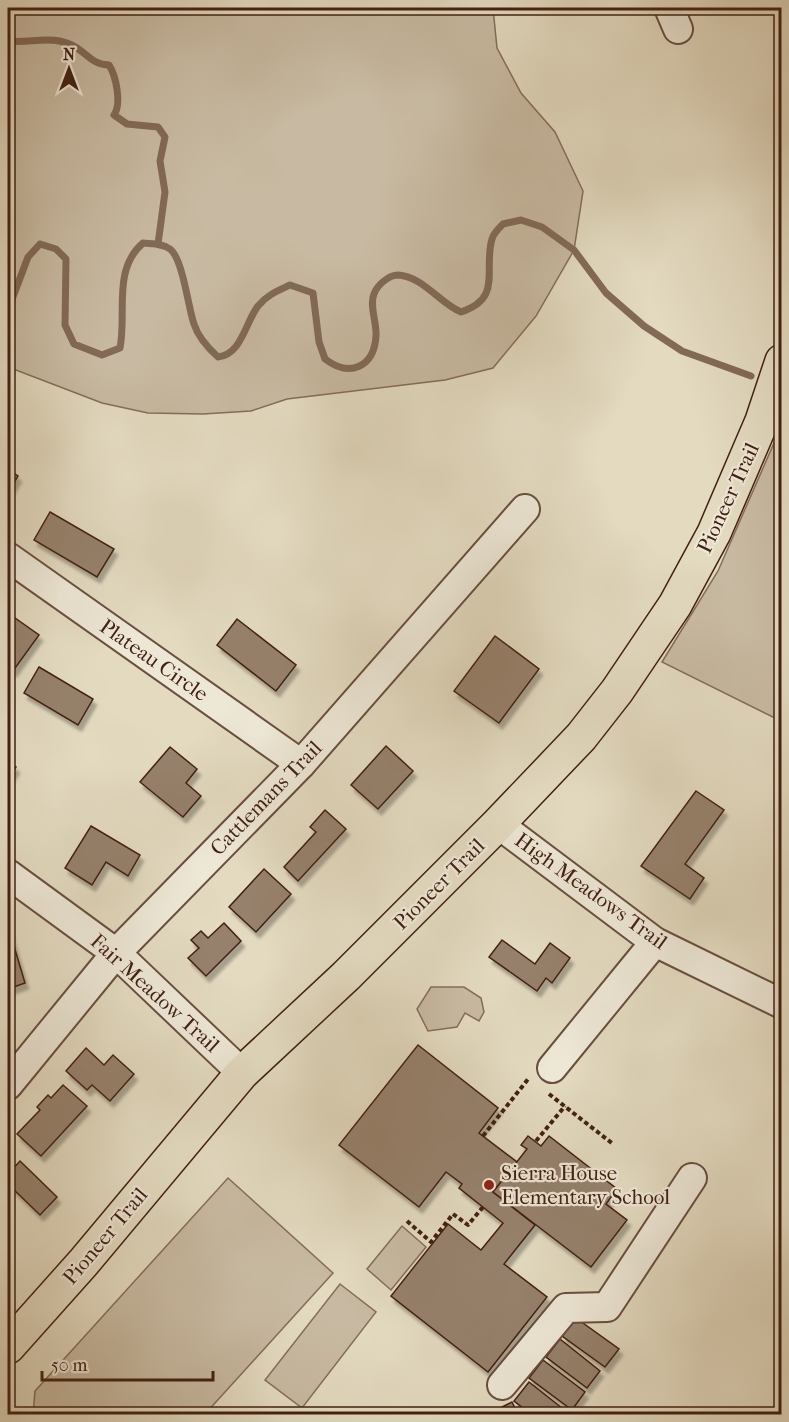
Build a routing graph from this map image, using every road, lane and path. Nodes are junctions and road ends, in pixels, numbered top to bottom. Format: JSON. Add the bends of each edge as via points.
{"nodes":[{"id":1,"x":782,"y":361,"type":"edge"},
{"id":2,"x":525,"y":509,"type":"dead end"},
{"id":3,"x":8,"y":557,"type":"edge"},
{"id":4,"x":301,"y":764,"type":"junction"},
{"id":5,"x":498,"y":824,"type":"junction"},
{"id":6,"x":8,"y":874,"type":"edge"},
{"id":7,"x":655,"y":942,"type":"junction"},
{"id":8,"x":116,"y":953,"type":"junction"},
{"id":9,"x":782,"y":1004,"type":"edge"},
{"id":10,"x":242,"y":1073,"type":"junction"},
{"id":11,"x":546,"y":1081,"type":"junction"},
{"id":12,"x":8,"y":1085,"type":"edge"},
{"id":13,"x":565,"y":1106,"type":"junction"},
{"id":14,"x":483,"y":1136,"type":"dead end"},
{"id":15,"x":536,"y":1141,"type":"dead end"},
{"id":16,"x":613,"y":1143,"type":"dead end"},
{"id":17,"x":692,"y":1178,"type":"dead end"},
{"id":18,"x":483,"y":1207,"type":"dead end"},
{"id":19,"x":407,"y":1221,"type":"dead end"},
{"id":20,"x":8,"y":1347,"type":"edge"},
{"id":21,"x":502,"y":1385,"type":"dead end"}],
"edges":[{"from":1,"to":5,"type":"main road","name":"Pioneer Trail","via":[[740,478],[675,605],[581,737]]},
{"from":2,"to":4,"type":"street","name":"Cattlemans Trail"},
{"from":3,"to":4,"type":"street","name":"Plateau Circle"},
{"from":4,"to":8,"type":"street","name":"Cattlemans Trail"},
{"from":5,"to":7,"type":"street","name":"High Meadows Trail"},
{"from":5,"to":10,"type":"main road","name":"Pioneer Trail"},
{"from":6,"to":8,"type":"street","name":"Fair Meadow Trail"},
{"from":7,"to":9,"type":"street","name":"High Meadows Trail"},
{"from":7,"to":11,"type":"street"},
{"from":8,"to":10,"type":"street","name":"Fair Meadow Trail"},
{"from":8,"to":12,"type":"street","name":"Cattlemans Trail"},
{"from":10,"to":20,"type":"main road","name":"Pioneer Trail"},
{"from":11,"to":13,"type":"path"},
{"from":11,"to":14,"type":"path","via":[[529,1078]]},
{"from":13,"to":15,"type":"path"},
{"from":13,"to":16,"type":"path"},
{"from":17,"to":21,"type":"street","via":[[607,1307],[566,1308]]},
{"from":18,"to":19,"type":"path","via":[[468,1225],[453,1214],[431,1242]]}]}
